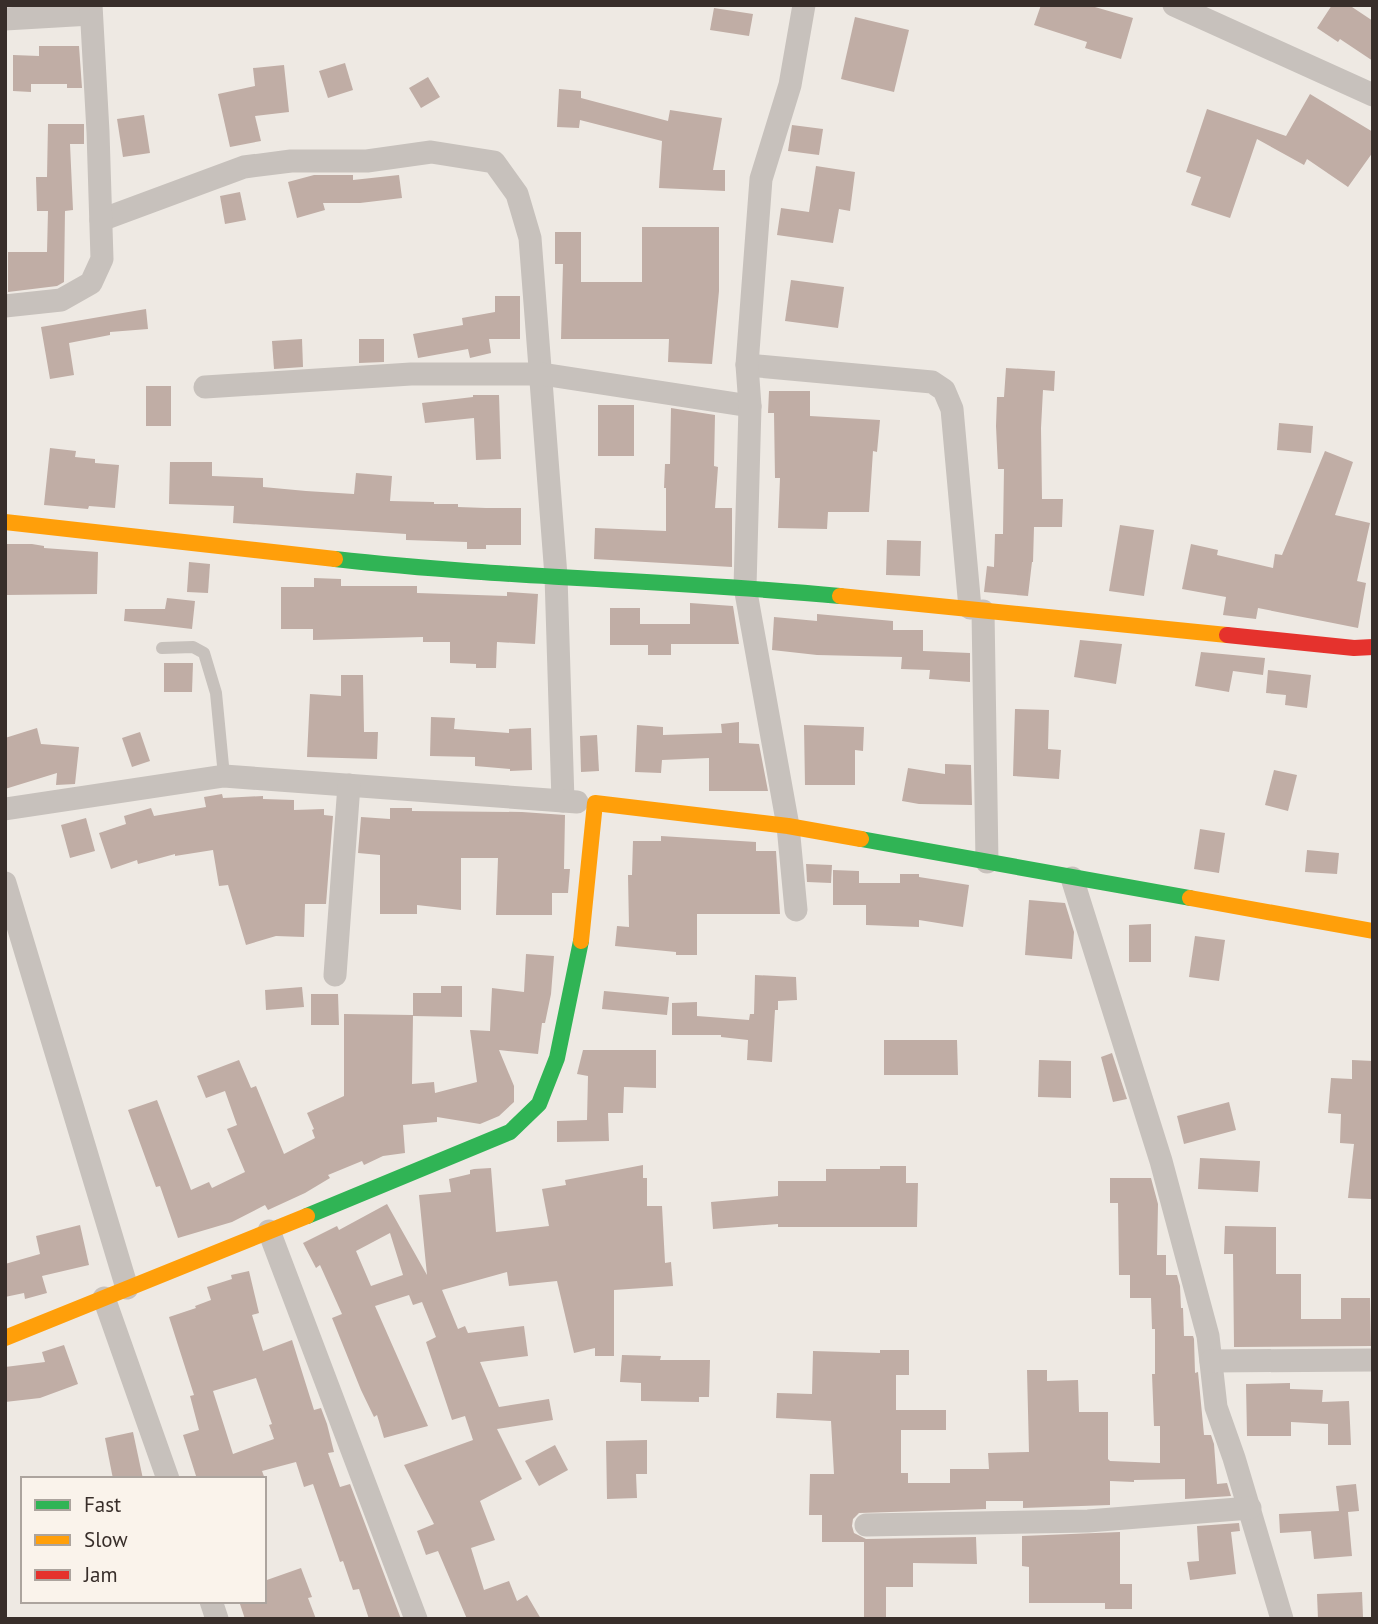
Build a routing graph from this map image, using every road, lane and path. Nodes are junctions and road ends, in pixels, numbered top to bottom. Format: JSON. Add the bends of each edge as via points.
{"nodes":[{"id":1,"x":804,"y":5,"type":"edge"},
{"id":2,"x":1174,"y":5,"type":"edge"},
{"id":3,"x":91,"y":10,"type":"edge"},
{"id":4,"x":5,"y":19,"type":"edge"},
{"id":5,"x":1373,"y":95,"type":"edge"},
{"id":6,"x":101,"y":220,"type":"junction"},
{"id":7,"x":5,"y":306,"type":"edge"},
{"id":8,"x":747,"y":365,"type":"junction"},
{"id":9,"x":542,"y":373,"type":"junction"},
{"id":10,"x":205,"y":387,"type":"dead end"},
{"id":11,"x":750,"y":405,"type":"junction"},
{"id":12,"x":5,"y":522,"type":"edge"},
{"id":13,"x":556,"y":576,"type":"junction"},
{"id":14,"x":745,"y":587,"type":"junction"},
{"id":15,"x":976,"y":609,"type":"junction"},
{"id":16,"x":162,"y":648,"type":"dead end"},
{"id":17,"x":1373,"y":648,"type":"edge"},
{"id":18,"x":224,"y":776,"type":"junction"},
{"id":19,"x":349,"y":785,"type":"junction"},
{"id":20,"x":563,"y":801,"type":"junction"},
{"id":21,"x":595,"y":803,"type":"junction"},
{"id":22,"x":5,"y":808,"type":"edge"},
{"id":23,"x":788,"y":826,"type":"junction"},
{"id":24,"x":987,"y":862,"type":"junction"},
{"id":25,"x":1072,"y":878,"type":"junction"},
{"id":26,"x":5,"y":883,"type":"edge"},
{"id":27,"x":796,"y":911,"type":"dead end"},
{"id":28,"x":1373,"y":931,"type":"edge"},
{"id":29,"x":335,"y":975,"type":"dead end"},
{"id":30,"x":269,"y":1231,"type":"junction"},
{"id":31,"x":128,"y":1288,"type":"junction"},
{"id":32,"x":104,"y":1298,"type":"junction"},
{"id":33,"x":5,"y":1338,"type":"edge"},
{"id":34,"x":1373,"y":1360,"type":"edge"},
{"id":35,"x":1211,"y":1361,"type":"junction"},
{"id":36,"x":167,"y":1477,"type":"edge"},
{"id":37,"x":1250,"y":1508,"type":"junction"},
{"id":38,"x":866,"y":1525,"type":"dead end"},
{"id":39,"x":416,"y":1619,"type":"edge"},
{"id":40,"x":1282,"y":1619,"type":"edge"}],
"edges":[{"from":1,"to":8,"type":"street","via":[[790,85],[761,179]]},
{"from":2,"to":5,"type":"street"},
{"from":3,"to":4,"type":"street"},
{"from":3,"to":6,"type":"street"},
{"from":6,"to":7,"type":"street","via":[[102,259],[91,283],[61,300]]},
{"from":6,"to":9,"type":"street","via":[[244,167],[291,161],[367,161],[431,152],[494,162],[517,194],[530,238]]},
{"from":8,"to":11,"type":"street"},
{"from":8,"to":15,"type":"street","via":[[932,382],[944,390],[952,409]]},
{"from":9,"to":10,"type":"street","via":[[411,373]]},
{"from":9,"to":11,"type":"street"},
{"from":9,"to":13,"type":"street"},
{"from":11,"to":14,"type":"street"},
{"from":12,"to":13,"type":"street","via":[[398,566]]},
{"from":13,"to":14,"type":"street"},
{"from":13,"to":20,"type":"street"},
{"from":14,"to":15,"type":"street"},
{"from":14,"to":23,"type":"street"},
{"from":15,"to":17,"type":"street"},
{"from":15,"to":24,"type":"street"},
{"from":16,"to":18,"type":"lane","via":[[193,647],[204,653],[216,693]]},
{"from":18,"to":19,"type":"street"},
{"from":18,"to":22,"type":"street"},
{"from":19,"to":20,"type":"street"},
{"from":19,"to":29,"type":"street"},
{"from":20,"to":21,"type":"street"},
{"from":21,"to":23,"type":"street"},
{"from":21,"to":30,"type":"street","via":[[578,963],[557,1058],[539,1104],[509,1132]]},
{"from":23,"to":24,"type":"street"},
{"from":23,"to":27,"type":"street"},
{"from":24,"to":25,"type":"street"},
{"from":25,"to":28,"type":"street"},
{"from":25,"to":35,"type":"street","via":[[1161,1161]]},
{"from":26,"to":31,"type":"street"},
{"from":30,"to":31,"type":"street"},
{"from":30,"to":39,"type":"street"},
{"from":31,"to":32,"type":"street"},
{"from":32,"to":33,"type":"street"},
{"from":32,"to":36,"type":"street"},
{"from":34,"to":35,"type":"street"},
{"from":35,"to":37,"type":"street","via":[[1216,1407]]},
{"from":37,"to":38,"type":"street","via":[[1087,1521]]},
{"from":37,"to":40,"type":"street"}]}
